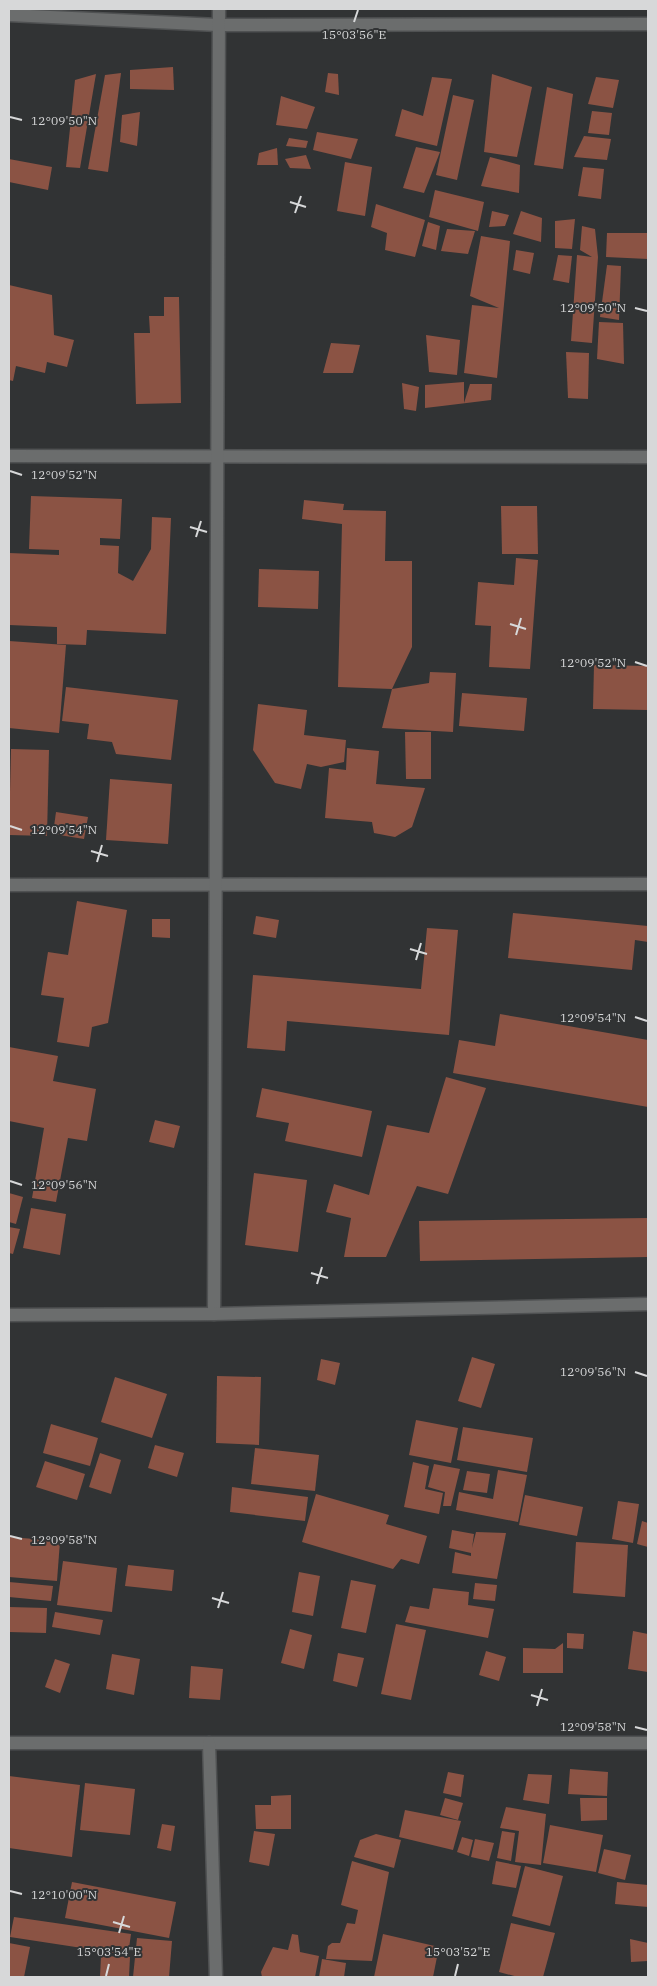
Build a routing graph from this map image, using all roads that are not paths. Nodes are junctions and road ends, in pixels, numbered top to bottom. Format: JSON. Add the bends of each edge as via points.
{"nodes":[{"id":1,"x":218,"y":9,"type":"edge"},
{"id":2,"x":9,"y":15,"type":"edge"},
{"id":3,"x":218,"y":24,"type":"junction"},
{"id":4,"x":648,"y":24,"type":"edge"},
{"id":5,"x":9,"y":456,"type":"edge"},
{"id":6,"x":217,"y":456,"type":"junction"},
{"id":7,"x":648,"y":457,"type":"edge"},
{"id":8,"x":648,"y":884,"type":"edge"},
{"id":9,"x":9,"y":885,"type":"edge"},
{"id":10,"x":215,"y":885,"type":"junction"},
{"id":11,"x":648,"y":1304,"type":"edge"},
{"id":12,"x":214,"y":1314,"type":"junction"},
{"id":13,"x":9,"y":1315,"type":"edge"},
{"id":14,"x":9,"y":1743,"type":"edge"},
{"id":15,"x":209,"y":1743,"type":"junction"},
{"id":16,"x":648,"y":1743,"type":"edge"},
{"id":17,"x":216,"y":1977,"type":"edge"}],
"edges":[{"from":1,"to":3,"type":"street"},
{"from":2,"to":3,"type":"street"},
{"from":3,"to":4,"type":"street"},
{"from":3,"to":6,"type":"street"},
{"from":5,"to":6,"type":"street"},
{"from":6,"to":7,"type":"street"},
{"from":6,"to":10,"type":"street"},
{"from":8,"to":10,"type":"street"},
{"from":9,"to":10,"type":"street"},
{"from":10,"to":12,"type":"street"},
{"from":11,"to":12,"type":"street"},
{"from":12,"to":13,"type":"street"},
{"from":14,"to":15,"type":"street"},
{"from":15,"to":16,"type":"street"},
{"from":15,"to":17,"type":"street"}]}
